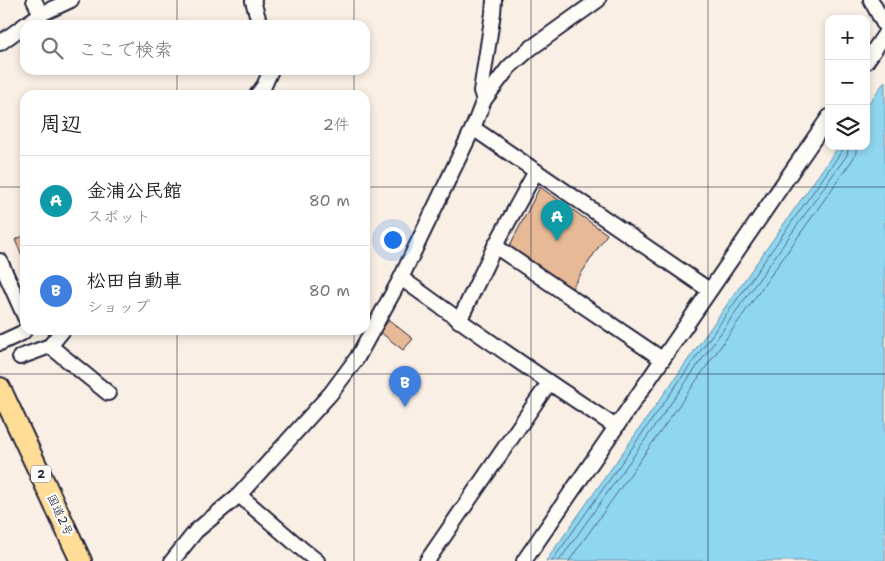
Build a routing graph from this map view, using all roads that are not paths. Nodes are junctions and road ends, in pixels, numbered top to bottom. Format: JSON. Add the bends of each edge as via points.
{"nodes":[{"id":1,"x":34,"y":0,"type":"edge"},
{"id":2,"x":71,"y":0,"type":"edge"},
{"id":3,"x":254,"y":0,"type":"edge"},
{"id":4,"x":494,"y":0,"type":"edge"},
{"id":5,"x":598,"y":0,"type":"edge"},
{"id":6,"x":871,"y":0,"type":"edge"},
{"id":7,"x":41,"y":14,"type":"junction"},
{"id":8,"x":32,"y":20,"type":"edge"},
{"id":9,"x":259,"y":20,"type":"edge"},
{"id":10,"x":885,"y":26,"type":"edge"},
{"id":11,"x":20,"y":29,"type":"edge"},
{"id":12,"x":885,"y":34,"type":"edge"},
{"id":13,"x":0,"y":44,"type":"edge"},
{"id":14,"x":867,"y":60,"type":"edge"},
{"id":15,"x":269,"y":75,"type":"edge"},
{"id":16,"x":261,"y":90,"type":"edge"},
{"id":17,"x":484,"y":100,"type":"junction"},
{"id":18,"x":825,"y":123,"type":"edge"},
{"id":19,"x":473,"y":128,"type":"junction"},
{"id":20,"x":536,"y":171,"type":"junction"},
{"id":21,"x":495,"y":246,"type":"junction"},
{"id":22,"x":0,"y":260,"type":"edge"},
{"id":23,"x":402,"y":278,"type":"junction"},
{"id":24,"x":709,"y":290,"type":"junction"},
{"id":25,"x":20,"y":306,"type":"edge"},
{"id":26,"x":460,"y":321,"type":"junction"},
{"id":27,"x":20,"y":334,"type":"edge"},
{"id":28,"x":59,"y":335,"type":"edge"},
{"id":29,"x":370,"y":335,"type":"edge"},
{"id":30,"x":370,"y":335,"type":"edge"},
{"id":31,"x":0,"y":343,"type":"edge"},
{"id":32,"x":50,"y":346,"type":"junction"},
{"id":33,"x":20,"y":357,"type":"dead end"},
{"id":34,"x":662,"y":359,"type":"junction"},
{"id":35,"x":549,"y":383,"type":"junction"},
{"id":36,"x":0,"y":388,"type":"edge"},
{"id":37,"x":108,"y":392,"type":"dead end"},
{"id":38,"x":616,"y":427,"type":"junction"},
{"id":39,"x":239,"y":495,"type":"junction"},
{"id":40,"x":81,"y":561,"type":"edge"},
{"id":41,"x":172,"y":561,"type":"edge"},
{"id":42,"x":317,"y":561,"type":"edge"},
{"id":43,"x":427,"y":561,"type":"edge"},
{"id":44,"x":524,"y":561,"type":"edge"}],
"edges":[{"from":1,"to":7,"type":"street"},
{"from":2,"to":7,"type":"street"},
{"from":3,"to":9,"type":"street"},
{"from":4,"to":17,"type":"street","via":[[481,91]]},
{"from":5,"to":17,"type":"street","via":[[509,67]]},
{"from":6,"to":10,"type":"street"},
{"from":7,"to":8,"type":"street"},
{"from":11,"to":13,"type":"street"},
{"from":12,"to":14,"type":"street"},
{"from":15,"to":16,"type":"street"},
{"from":17,"to":19,"type":"street"},
{"from":18,"to":24,"type":"street"},
{"from":19,"to":20,"type":"street"},
{"from":19,"to":23,"type":"street"},
{"from":20,"to":21,"type":"street"},
{"from":20,"to":24,"type":"street"},
{"from":21,"to":26,"type":"street"},
{"from":21,"to":34,"type":"street"},
{"from":22,"to":25,"type":"street"},
{"from":23,"to":26,"type":"street"},
{"from":23,"to":30,"type":"street"},
{"from":24,"to":34,"type":"street"},
{"from":26,"to":35,"type":"street"},
{"from":27,"to":31,"type":"street"},
{"from":28,"to":32,"type":"street"},
{"from":29,"to":39,"type":"street","via":[[331,393]]},
{"from":32,"to":33,"type":"street"},
{"from":32,"to":37,"type":"street"},
{"from":34,"to":38,"type":"street"},
{"from":35,"to":38,"type":"street"},
{"from":35,"to":43,"type":"street"},
{"from":36,"to":40,"type":"highway","name":"国道2号","number":"2"},
{"from":38,"to":44,"type":"street"},
{"from":39,"to":41,"type":"street","via":[[196,531]]},
{"from":39,"to":42,"type":"street"}]}
